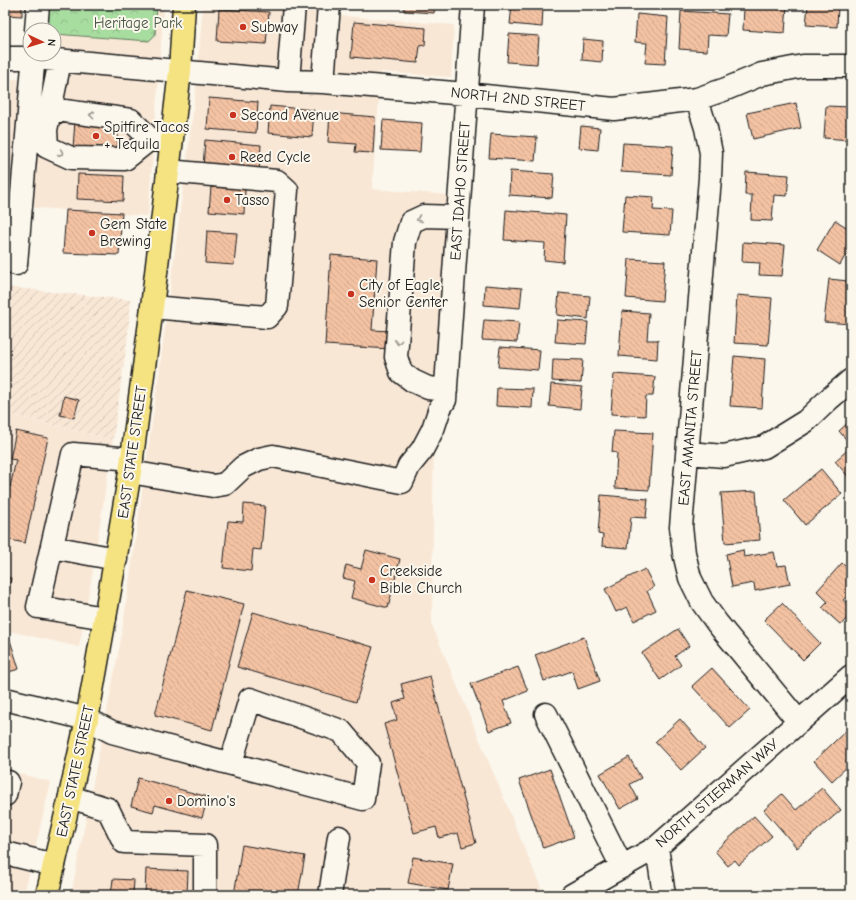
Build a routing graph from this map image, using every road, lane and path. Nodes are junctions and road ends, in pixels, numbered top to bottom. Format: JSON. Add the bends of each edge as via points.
{"nodes":[{"id":1,"x":38,"y":5,"type":"edge"},
{"id":2,"x":184,"y":5,"type":"edge"},
{"id":3,"x":294,"y":5,"type":"edge"},
{"id":4,"x":329,"y":5,"type":"edge"},
{"id":5,"x":473,"y":5,"type":"edge"},
{"id":6,"x":37,"y":22,"type":"edge"},
{"id":7,"x":22,"y":57,"type":"edge"},
{"id":8,"x":5,"y":58,"type":"edge"},
{"id":9,"x":62,"y":61,"type":"edge"},
{"id":10,"x":35,"y":62,"type":"edge"},
{"id":11,"x":60,"y":62,"type":"edge"},
{"id":12,"x":851,"y":66,"type":"edge"},
{"id":13,"x":180,"y":71,"type":"junction"},
{"id":14,"x":288,"y":81,"type":"junction"},
{"id":15,"x":323,"y":82,"type":"junction"},
{"id":16,"x":466,"y":94,"type":"junction"},
{"id":17,"x":697,"y":99,"type":"junction"},
{"id":18,"x":40,"y":110,"type":"junction"},
{"id":19,"x":150,"y":139,"type":"junction"},
{"id":20,"x":172,"y":141,"type":"junction"},
{"id":21,"x":168,"y":171,"type":"junction"},
{"id":22,"x":458,"y":217,"type":"junction"},
{"id":23,"x":16,"y":264,"type":"dead end"},
{"id":24,"x":152,"y":307,"type":"junction"},
{"id":25,"x":851,"y":380,"type":"edge"},
{"id":26,"x":445,"y":395,"type":"junction"},
{"id":27,"x":688,"y":453,"type":"junction"},
{"id":28,"x":131,"y":466,"type":"junction"},
{"id":29,"x":52,"y":547,"type":"junction"},
{"id":30,"x":116,"y":559,"type":"junction"},
{"id":31,"x":105,"y":618,"type":"junction"},
{"id":32,"x":851,"y":676,"type":"edge"},
{"id":33,"x":5,"y":699,"type":"edge"},
{"id":34,"x":546,"y":714,"type":"dead end"},
{"id":35,"x":87,"y":719,"type":"junction"},
{"id":36,"x":799,"y":722,"type":"junction"},
{"id":37,"x":231,"y":763,"type":"junction"},
{"id":38,"x":70,"y":797,"type":"junction"},
{"id":39,"x":339,"y":837,"type":"dead end"},
{"id":40,"x":657,"y":847,"type":"junction"},
{"id":41,"x":5,"y":853,"type":"edge"},
{"id":42,"x":54,"y":865,"type":"junction"},
{"id":43,"x":622,"y":866,"type":"junction"},
{"id":44,"x":47,"y":895,"type":"edge"},
{"id":45,"x":205,"y":895,"type":"edge"},
{"id":46,"x":330,"y":895,"type":"edge"},
{"id":47,"x":572,"y":895,"type":"edge"},
{"id":48,"x":664,"y":895,"type":"edge"}],
"edges":[{"from":1,"to":6,"type":"street"},
{"from":2,"to":13,"type":"main road","name":"EAST STATE STREET"},
{"from":3,"to":14,"type":"street"},
{"from":4,"to":15,"type":"street"},
{"from":5,"to":16,"type":"street","name":"EAST IDAHO STREET"},
{"from":7,"to":8,"type":"street","name":"NORTH 2ND STREET"},
{"from":9,"to":13,"type":"street","name":"NORTH 2ND STREET"},
{"from":10,"to":18,"type":"street"},
{"from":11,"to":18,"type":"street"},
{"from":12,"to":17,"type":"street","name":"NORTH 2ND STREET","via":[[803,66],[762,74]]},
{"from":13,"to":14,"type":"street","name":"NORTH 2ND STREET"},
{"from":13,"to":20,"type":"main road","name":"EAST STATE STREET"},
{"from":14,"to":15,"type":"street","name":"NORTH 2ND STREET"},
{"from":15,"to":16,"type":"street","name":"NORTH 2ND STREET"},
{"from":16,"to":17,"type":"street","name":"NORTH 2ND STREET","via":[[614,108]]},
{"from":16,"to":22,"type":"street","name":"EAST IDAHO STREET"},
{"from":17,"to":27,"type":"street","name":"EAST AMANITA STREET","via":[[711,153]]},
{"from":19,"to":18,"type":"street","one_way":true,"via":[[131,120]]},
{"from":18,"to":19,"type":"street","one_way":true,"via":[[46,130],[47,147],[72,158],[124,159]]},
{"from":18,"to":23,"type":"street"},
{"from":19,"to":20,"type":"street"},
{"from":20,"to":21,"type":"main road","name":"EAST STATE STREET"},
{"from":21,"to":24,"type":"main road","name":"EAST STATE STREET"},
{"from":21,"to":24,"type":"street","via":[[276,181],[287,190],[277,306],[267,317]]},
{"from":22,"to":26,"type":"street","name":"EAST IDAHO STREET"},
{"from":22,"to":26,"type":"street","one_way":true,"via":[[424,216],[412,222],[405,242],[396,357],[401,372],[413,381]]},
{"from":24,"to":28,"type":"main road","name":"EAST STATE STREET"},
{"from":25,"to":27,"type":"street","via":[[806,421],[764,447],[724,456]]},
{"from":26,"to":28,"type":"street","via":[[433,429],[422,450],[409,466],[402,482],[273,456],[259,459],[244,467],[225,484],[213,486]]},
{"from":27,"to":36,"type":"street","name":"EAST AMANITA STREET","via":[[682,527],[684,553],[690,578],[702,602],[717,623]]},
{"from":28,"to":29,"type":"street","via":[[73,454]]},
{"from":28,"to":30,"type":"main road","name":"EAST STATE STREET"},
{"from":29,"to":30,"type":"street"},
{"from":29,"to":31,"type":"street","via":[[38,607]]},
{"from":30,"to":31,"type":"main road","name":"EAST STATE STREET"},
{"from":31,"to":35,"type":"main road","name":"EAST STATE STREET"},
{"from":32,"to":36,"type":"street","name":"NORTH STIERMAN WAY"},
{"from":33,"to":35,"type":"street"},
{"from":34,"to":43,"type":"street"},
{"from":35,"to":37,"type":"street","via":[[112,732]]},
{"from":35,"to":38,"type":"main road","name":"EAST STATE STREET"},
{"from":36,"to":40,"type":"street","name":"NORTH STIERMAN WAY"},
{"from":37,"to":37,"type":"street","via":[[363,799],[368,763],[340,731],[250,699]]},
{"from":38,"to":42,"type":"main road","name":"EAST STATE STREET"},
{"from":38,"to":45,"type":"street","via":[[108,809],[124,842],[205,845]]},
{"from":39,"to":46,"type":"street"},
{"from":40,"to":43,"type":"street","name":"NORTH STIERMAN WAY"},
{"from":40,"to":48,"type":"street"},
{"from":41,"to":42,"type":"street"},
{"from":42,"to":44,"type":"main road","name":"EAST STATE STREET"},
{"from":43,"to":47,"type":"street","name":"NORTH STIERMAN WAY"}]}
